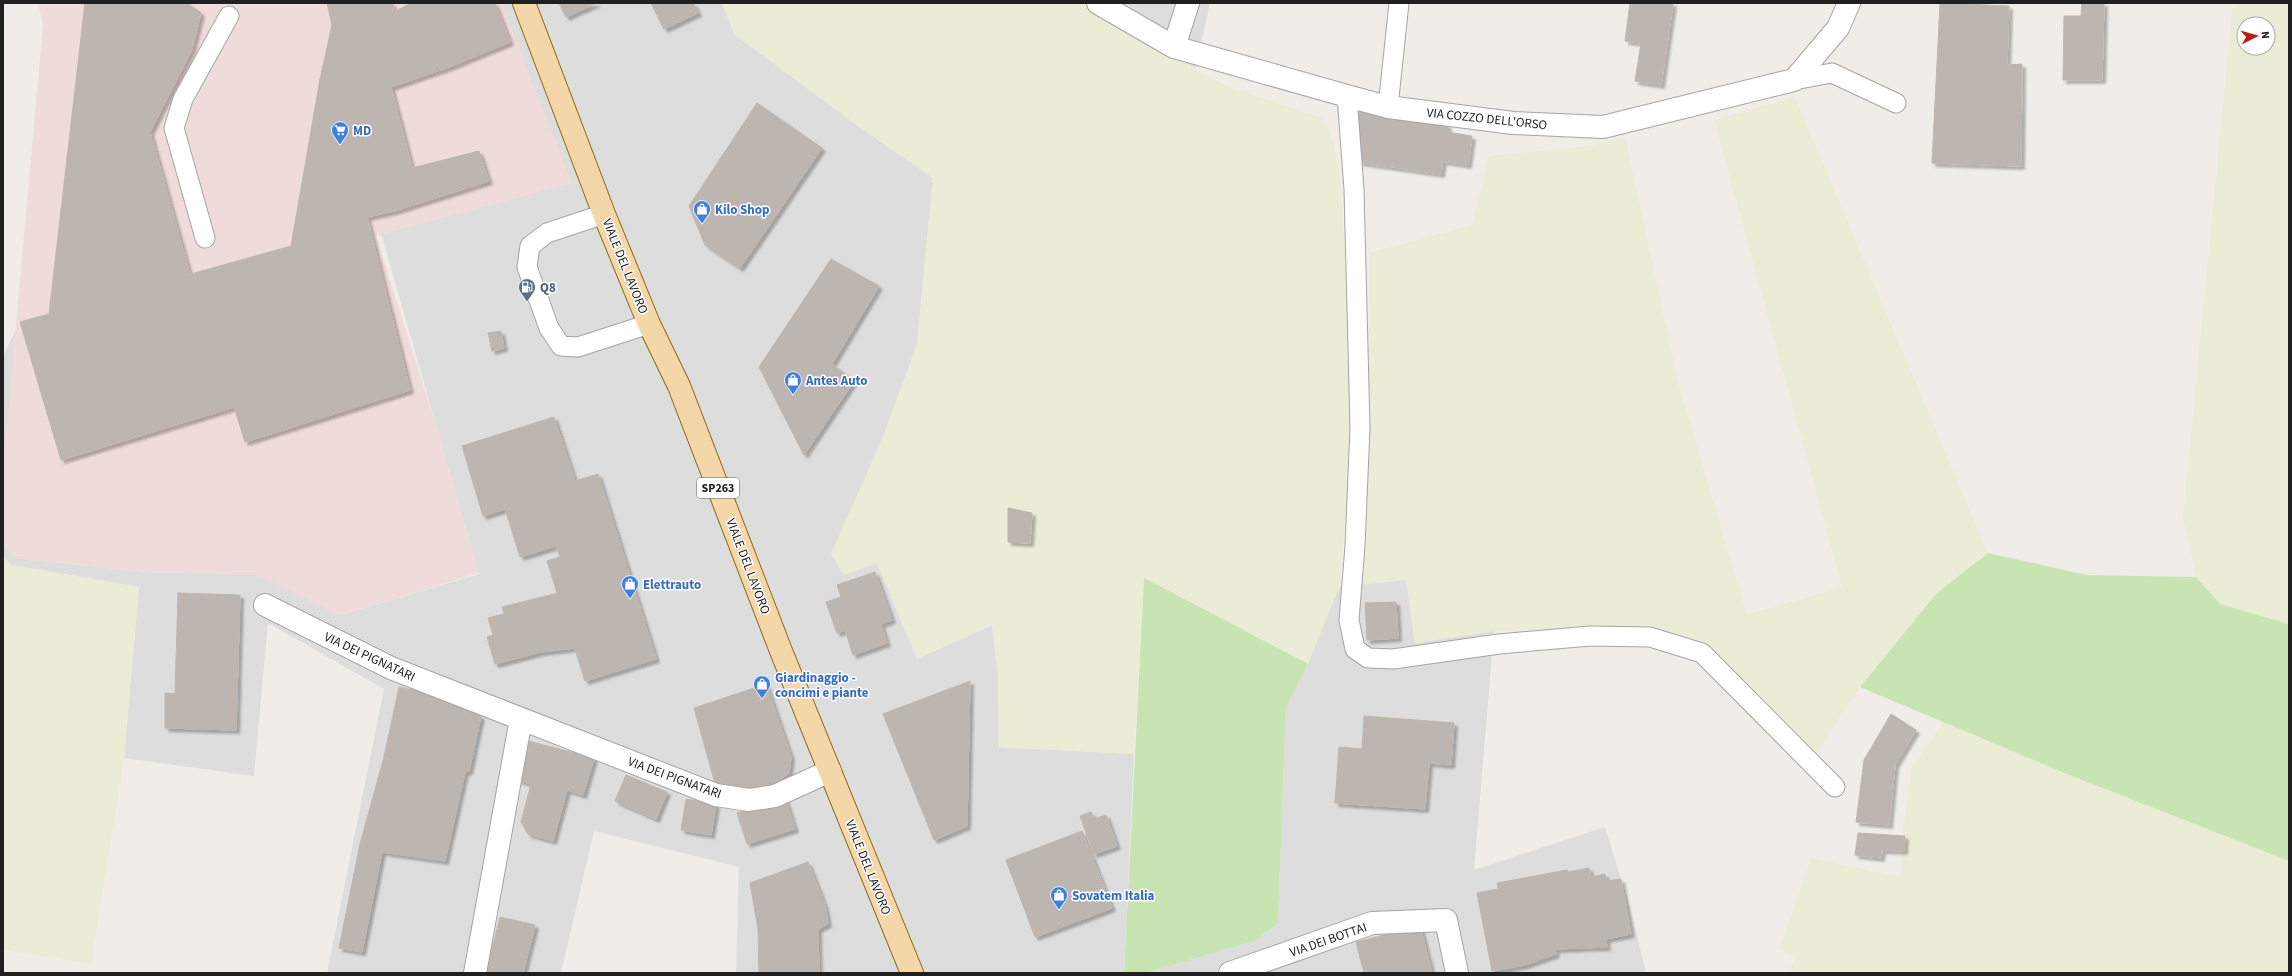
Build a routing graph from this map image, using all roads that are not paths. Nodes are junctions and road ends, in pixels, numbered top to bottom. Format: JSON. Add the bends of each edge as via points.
{"nodes":[{"id":1,"x":524,"y":3,"type":"edge"},
{"id":2,"x":1098,"y":3,"type":"edge"},
{"id":3,"x":1188,"y":3,"type":"edge"},
{"id":4,"x":1399,"y":3,"type":"edge"},
{"id":5,"x":1849,"y":3,"type":"edge"},
{"id":6,"x":229,"y":16,"type":"dead end"},
{"id":7,"x":1174,"y":47,"type":"junction"},
{"id":8,"x":1794,"y":80,"type":"junction"},
{"id":9,"x":1347,"y":96,"type":"junction"},
{"id":10,"x":1896,"y":103,"type":"dead end"},
{"id":11,"x":1388,"y":106,"type":"junction"},
{"id":12,"x":604,"y":214,"type":"junction"},
{"id":13,"x":205,"y":238,"type":"dead end"},
{"id":14,"x":650,"y":324,"type":"junction"},
{"id":15,"x":265,"y":605,"type":"dead end"},
{"id":16,"x":522,"y":718,"type":"junction"},
{"id":17,"x":830,"y":771,"type":"junction"},
{"id":18,"x":1835,"y":787,"type":"dead end"},
{"id":19,"x":475,"y":973,"type":"edge"},
{"id":20,"x":912,"y":973,"type":"edge"},
{"id":21,"x":1230,"y":973,"type":"edge"},
{"id":22,"x":1457,"y":973,"type":"edge"}],
"edges":[{"from":1,"to":12,"type":"main road","name":"VIALE DEL LAVORO","number":"SP263"},
{"from":2,"to":7,"type":"street","name":"VIA COZZO DELL'ORSO"},
{"from":3,"to":7,"type":"street"},
{"from":4,"to":11,"type":"lane"},
{"from":5,"to":8,"type":"street","via":[[1838,28]]},
{"from":6,"to":13,"type":"lane","via":[[183,99],[174,128]]},
{"from":7,"to":9,"type":"street","name":"VIA COZZO DELL'ORSO"},
{"from":8,"to":10,"type":"lane","via":[[1832,73]]},
{"from":8,"to":11,"type":"street","name":"VIA COZZO DELL'ORSO","via":[[1603,127],[1513,123]]},
{"from":9,"to":11,"type":"street","name":"VIA COZZO DELL'ORSO"},
{"from":9,"to":18,"type":"lane","via":[[1354,189],[1360,428],[1349,620],[1355,649],[1368,658],[1393,659],[1499,644],[1590,636],[1650,637],[1702,653]]},
{"from":12,"to":14,"type":"main road","name":"VIALE DEL LAVORO","number":"SP263"},
{"from":12,"to":14,"type":"lane","via":[[547,233],[530,246],[527,267],[549,328],[560,346],[578,348]]},
{"from":14,"to":17,"type":"main road","name":"VIALE DEL LAVORO","number":"SP263","via":[[679,386]]},
{"from":15,"to":16,"type":"street","name":"VIA DEI PIGNATARI","via":[[391,668]]},
{"from":16,"to":17,"type":"street","name":"VIA DEI PIGNATARI","via":[[716,795],[749,800],[775,796]]},
{"from":16,"to":19,"type":"street"},
{"from":17,"to":20,"type":"main road","name":"VIALE DEL LAVORO","number":"SP263"},
{"from":21,"to":22,"type":"street","name":"VIA DEI BOTTAI","via":[[1372,923],[1446,920]]}]}
